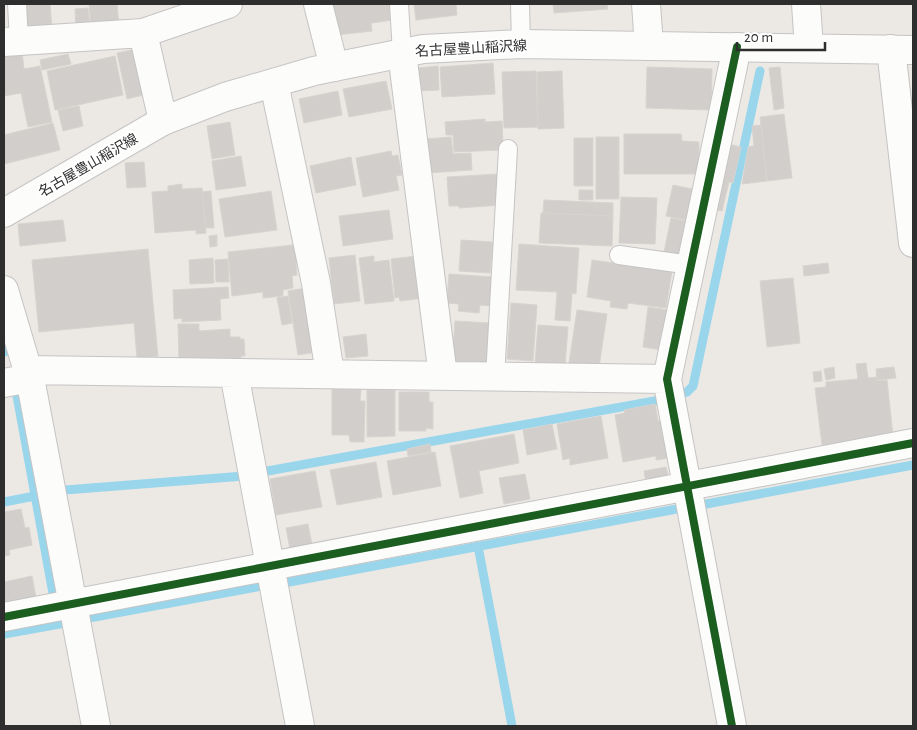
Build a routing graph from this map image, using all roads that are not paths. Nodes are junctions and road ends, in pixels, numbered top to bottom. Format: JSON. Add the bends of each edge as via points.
{"nodes":[{"id":1,"x":17,"y":4,"type":"edge"},
{"id":2,"x":228,"y":4,"type":"edge"},
{"id":3,"x":318,"y":4,"type":"edge"},
{"id":4,"x":399,"y":4,"type":"edge"},
{"id":5,"x":520,"y":4,"type":"edge"},
{"id":6,"x":646,"y":4,"type":"edge"},
{"id":7,"x":806,"y":4,"type":"edge"},
{"id":8,"x":143,"y":33,"type":"junction"},
{"id":9,"x":12,"y":41,"type":"edge"},
{"id":10,"x":521,"y":44,"type":"junction"},
{"id":11,"x":649,"y":46,"type":"junction"},
{"id":12,"x":737,"y":47,"type":"junction"},
{"id":13,"x":809,"y":48,"type":"junction"},
{"id":14,"x":902,"y":50,"type":"edge"},
{"id":15,"x":402,"y":53,"type":"junction"},
{"id":16,"x":334,"y":66,"type":"junction"},
{"id":17,"x":274,"y":82,"type":"junction"},
{"id":18,"x":163,"y":122,"type":"junction"},
{"id":19,"x":508,"y":149,"type":"dead end"},
{"id":20,"x":4,"y":213,"type":"edge"},
{"id":21,"x":913,"y":243,"type":"edge"},
{"id":22,"x":619,"y":255,"type":"dead end"},
{"id":23,"x":692,"y":265,"type":"junction"},
{"id":24,"x":4,"y":290,"type":"edge"},
{"id":25,"x":234,"y":373,"type":"junction"},
{"id":26,"x":330,"y":374,"type":"junction"},
{"id":27,"x":443,"y":376,"type":"junction"},
{"id":28,"x":20,"y":377,"type":"edge"},
{"id":29,"x":495,"y":377,"type":"junction"},
{"id":30,"x":667,"y":379,"type":"junction"},
{"id":31,"x":913,"y":443,"type":"edge"},
{"id":32,"x":687,"y":486,"type":"junction"},
{"id":33,"x":270,"y":566,"type":"junction"},
{"id":34,"x":73,"y":604,"type":"junction"},
{"id":35,"x":4,"y":617,"type":"edge"},
{"id":36,"x":96,"y":726,"type":"edge"},
{"id":37,"x":300,"y":726,"type":"edge"},
{"id":38,"x":732,"y":726,"type":"edge"}],
"edges":[{"from":1,"to":9,"type":"lane"},
{"from":2,"to":8,"type":"street"},
{"from":3,"to":16,"type":"street"},
{"from":4,"to":15,"type":"lane"},
{"from":5,"to":10,"type":"lane"},
{"from":6,"to":11,"type":"street"},
{"from":7,"to":13,"type":"street"},
{"from":8,"to":9,"type":"street"},
{"from":8,"to":18,"type":"street"},
{"from":10,"to":11,"type":"street","name":"名古屋豊山稲沢線"},
{"from":10,"to":15,"type":"street","name":"名古屋豊山稲沢線"},
{"from":11,"to":12,"type":"street","name":"名古屋豊山稲沢線"},
{"from":12,"to":13,"type":"street","name":"名古屋豊山稲沢線"},
{"from":12,"to":23,"type":"street"},
{"from":13,"to":14,"type":"street","name":"名古屋豊山稲沢線"},
{"from":14,"to":21,"type":"street"},
{"from":15,"to":16,"type":"street","name":"名古屋豊山稲沢線"},
{"from":15,"to":27,"type":"street"},
{"from":16,"to":17,"type":"street","name":"名古屋豊山稲沢線"},
{"from":17,"to":18,"type":"street","name":"名古屋豊山稲沢線","via":[[225,97]]},
{"from":17,"to":26,"type":"street","via":[[316,283]]},
{"from":18,"to":20,"type":"street","name":"名古屋豊山稲沢線"},
{"from":19,"to":29,"type":"lane"},
{"from":22,"to":23,"type":"lane"},
{"from":23,"to":30,"type":"street"},
{"from":24,"to":28,"type":"street"},
{"from":25,"to":26,"type":"street"},
{"from":25,"to":28,"type":"street"},
{"from":25,"to":33,"type":"street"},
{"from":26,"to":27,"type":"street"},
{"from":27,"to":29,"type":"street"},
{"from":28,"to":34,"type":"street"},
{"from":29,"to":30,"type":"street"},
{"from":30,"to":32,"type":"street"},
{"from":31,"to":32,"type":"street"},
{"from":32,"to":33,"type":"street"},
{"from":32,"to":38,"type":"street"},
{"from":33,"to":34,"type":"street"},
{"from":33,"to":37,"type":"street"},
{"from":34,"to":35,"type":"street"},
{"from":34,"to":36,"type":"street"}]}
